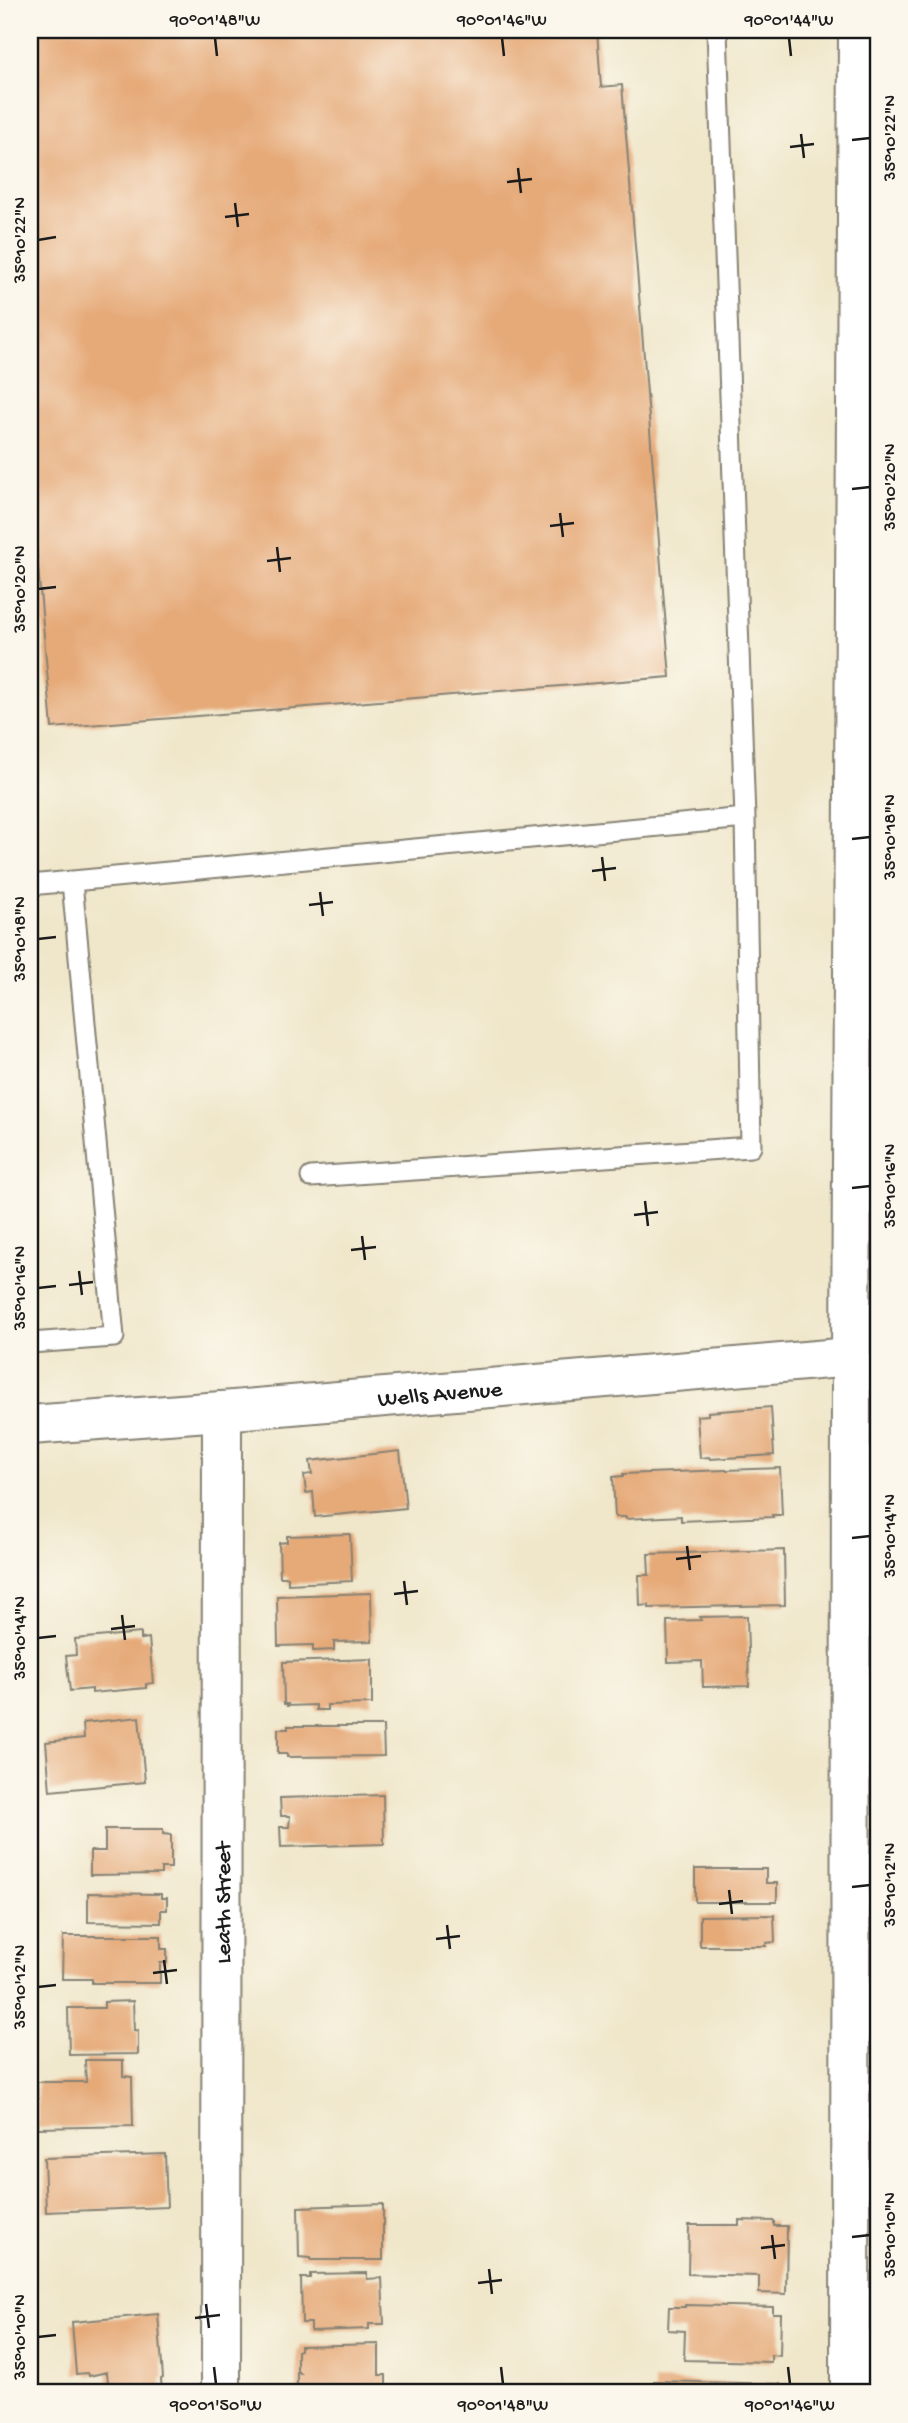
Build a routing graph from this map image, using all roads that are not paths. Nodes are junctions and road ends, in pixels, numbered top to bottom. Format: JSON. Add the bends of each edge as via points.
{"nodes":[{"id":1,"x":716,"y":30,"type":"edge"},
{"id":2,"x":858,"y":30,"type":"edge"},
{"id":3,"x":745,"y":818,"type":"junction"},
{"id":4,"x":72,"y":881,"type":"junction"},
{"id":5,"x":30,"y":886,"type":"edge"},
{"id":6,"x":865,"y":1090,"type":"edge"},
{"id":7,"x":311,"y":1177,"type":"dead end"},
{"id":8,"x":30,"y":1343,"type":"edge"},
{"id":9,"x":850,"y":1357,"type":"junction"},
{"id":10,"x":222,"y":1411,"type":"junction"},
{"id":11,"x":30,"y":1425,"type":"edge"},
{"id":12,"x":221,"y":2393,"type":"edge"},
{"id":13,"x":850,"y":2393,"type":"edge"}],
"edges":[{"from":1,"to":3,"type":"lane"},
{"from":2,"to":6,"type":"street"},
{"from":3,"to":4,"type":"lane"},
{"from":3,"to":7,"type":"lane","via":[[751,1147]]},
{"from":4,"to":5,"type":"lane"},
{"from":4,"to":8,"type":"lane","via":[[114,1337]]},
{"from":6,"to":9,"type":"street"},
{"from":9,"to":10,"type":"street","name":"Wells Avenue"},
{"from":9,"to":13,"type":"street"},
{"from":10,"to":11,"type":"street","name":"Wells Avenue"},
{"from":10,"to":12,"type":"street","name":"Leath Street"}]}
